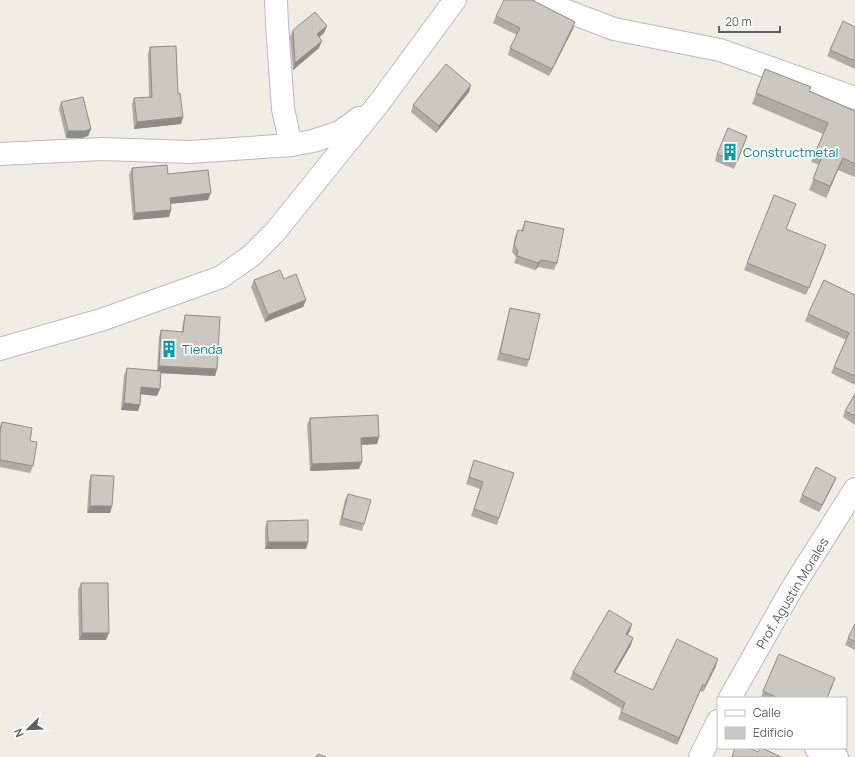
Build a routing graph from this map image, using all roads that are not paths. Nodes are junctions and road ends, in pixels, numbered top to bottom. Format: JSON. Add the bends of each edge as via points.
{"nodes":[{"id":1,"x":276,"y":0,"type":"edge"},
{"id":2,"x":455,"y":0,"type":"edge"},
{"id":3,"x":546,"y":0,"type":"edge"},
{"id":4,"x":855,"y":98,"type":"edge"},
{"id":5,"x":379,"y":103,"type":"junction"},
{"id":6,"x":291,"y":145,"type":"junction"},
{"id":7,"x":0,"y":154,"type":"edge"},
{"id":8,"x":0,"y":349,"type":"edge"},
{"id":9,"x":855,"y":489,"type":"edge"},
{"id":10,"x":731,"y":697,"type":"edge"},
{"id":11,"x":717,"y":723,"type":"edge"},
{"id":12,"x":818,"y":749,"type":"edge"},
{"id":13,"x":700,"y":757,"type":"edge"},
{"id":14,"x":837,"y":757,"type":"edge"}],
"edges":[{"from":1,"to":6,"type":"street","via":[[283,109]]},
{"from":2,"to":5,"type":"street"},
{"from":3,"to":4,"type":"street","via":[[564,10],[614,29],[720,50]]},
{"from":5,"to":6,"type":"street","via":[[340,132]]},
{"from":5,"to":8,"type":"street","via":[[275,232],[251,256],[221,277],[101,320]]},
{"from":6,"to":7,"type":"street","via":[[190,152],[103,149]]},
{"from":9,"to":10,"type":"street","name":"Prof. Agustin Morales","via":[[792,590]]},
{"from":11,"to":13,"type":"street"},
{"from":12,"to":14,"type":"street"}]}
